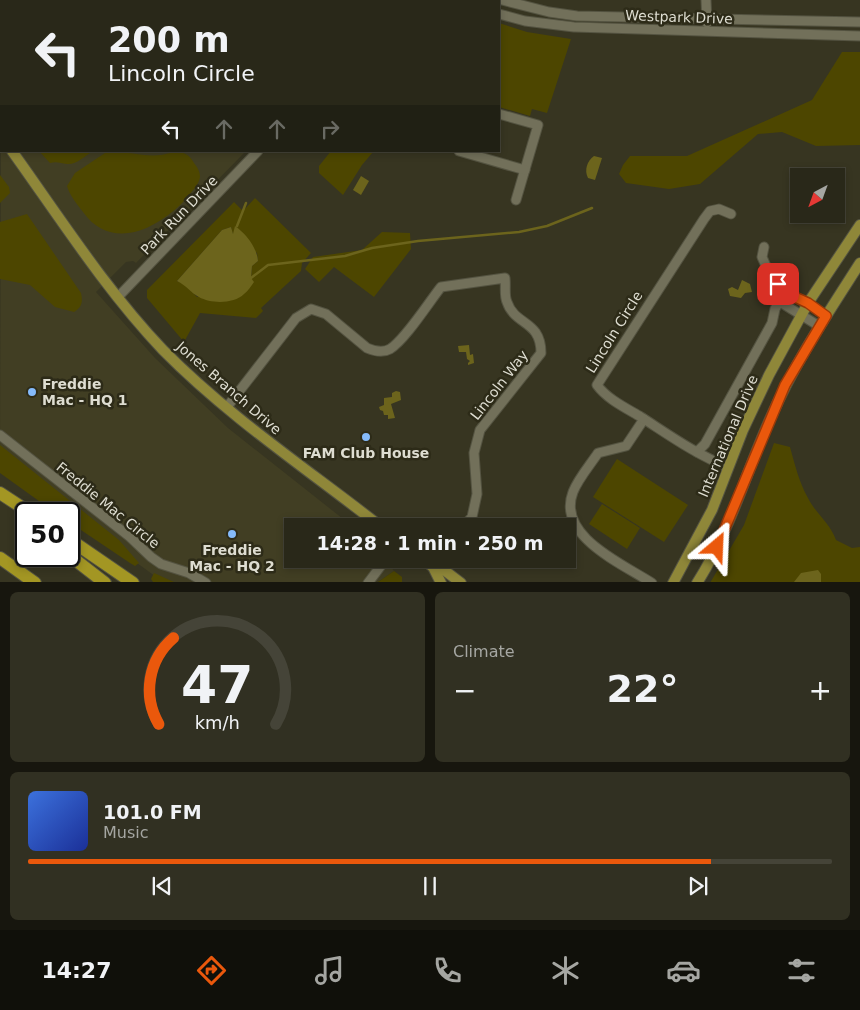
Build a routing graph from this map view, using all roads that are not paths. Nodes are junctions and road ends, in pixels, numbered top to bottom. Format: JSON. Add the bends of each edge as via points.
{"nodes":[{"id":1,"x":502,"y":0,"type":"edge"},
{"id":2,"x":706,"y":0,"type":"edge"},
{"id":3,"x":500,"y":14,"type":"edge"},
{"id":4,"x":707,"y":19,"type":"junction"},
{"id":5,"x":860,"y":22,"type":"edge"},
{"id":6,"x":707,"y":31,"type":"junction"},
{"id":7,"x":860,"y":36,"type":"edge"},
{"id":8,"x":500,"y":114,"type":"edge"},
{"id":9,"x":13,"y":152,"type":"edge"},
{"id":10,"x":257,"y":152,"type":"edge"},
{"id":11,"x":462,"y":152,"type":"edge"},
{"id":12,"x":525,"y":170,"type":"junction"},
{"id":13,"x":516,"y":200,"type":"dead end"},
{"id":14,"x":731,"y":214,"type":"dead end"},
{"id":15,"x":860,"y":225,"type":"edge"},
{"id":16,"x":764,"y":247,"type":"dead end"},
{"id":17,"x":860,"y":263,"type":"edge"},
{"id":18,"x":784,"y":292,"type":"junction"},
{"id":19,"x":118,"y":297,"type":"junction"},
{"id":20,"x":780,"y":302,"type":"junction"},
{"id":21,"x":808,"y":303,"type":"junction"},
{"id":22,"x":801,"y":316,"type":"junction"},
{"id":23,"x":826,"y":316,"type":"junction"},
{"id":24,"x":819,"y":326,"type":"junction"},
{"id":25,"x":227,"y":407,"type":"junction"},
{"id":26,"x":644,"y":419,"type":"junction"},
{"id":27,"x":0,"y":435,"type":"edge"},
{"id":28,"x":697,"y":452,"type":"junction"},
{"id":29,"x":728,"y":467,"type":"junction"},
{"id":30,"x":0,"y":493,"type":"edge"},
{"id":31,"x":0,"y":500,"type":"edge"},
{"id":32,"x":15,"y":503,"type":"edge"},
{"id":33,"x":15,"y":512,"type":"edge"},
{"id":34,"x":370,"y":518,"type":"edge"},
{"id":35,"x":471,"y":518,"type":"edge"},
{"id":36,"x":80,"y":546,"type":"edge"},
{"id":37,"x":0,"y":558,"type":"edge"},
{"id":38,"x":80,"y":563,"type":"edge"},
{"id":39,"x":379,"y":568,"type":"edge"},
{"id":40,"x":437,"y":568,"type":"edge"},
{"id":41,"x":442,"y":568,"type":"edge"},
{"id":42,"x":34,"y":582,"type":"edge"},
{"id":43,"x":104,"y":582,"type":"edge"},
{"id":44,"x":133,"y":582,"type":"edge"},
{"id":45,"x":206,"y":582,"type":"edge"},
{"id":46,"x":368,"y":582,"type":"edge"},
{"id":47,"x":441,"y":582,"type":"edge"},
{"id":48,"x":461,"y":582,"type":"edge"},
{"id":49,"x":652,"y":582,"type":"edge"},
{"id":50,"x":673,"y":582,"type":"edge"},
{"id":51,"x":696,"y":582,"type":"edge"}],
"edges":[{"from":1,"to":4,"type":"street","name":"Westpark Drive","via":[[577,16]]},
{"from":2,"to":4,"type":"street"},
{"from":3,"to":6,"type":"street","name":"Westpark Drive","via":[[574,27]]},
{"from":4,"to":5,"type":"street","name":"Westpark Drive"},
{"from":4,"to":6,"type":"street"},
{"from":6,"to":7,"type":"street","name":"Westpark Drive"},
{"from":8,"to":12,"type":"street","via":[[538,125]]},
{"from":9,"to":19,"type":"main road","name":"Jones Branch Drive"},
{"from":10,"to":19,"type":"street","name":"Park Run Drive"},
{"from":11,"to":12,"type":"street"},
{"from":12,"to":13,"type":"street"},
{"from":14,"to":26,"type":"street","name":"Lincoln Circle","via":[[720,208],[710,211],[597,386],[602,393]]},
{"from":15,"to":21,"type":"main road","name":"International Drive"},
{"from":16,"to":18,"type":"street","via":[[762,258]]},
{"from":17,"to":23,"type":"main road"},
{"from":18,"to":20,"type":"street"},
{"from":18,"to":21,"type":"street"},
{"from":19,"to":25,"type":"main road","name":"Jones Branch Drive","via":[[162,349]]},
{"from":20,"to":22,"type":"street"},
{"from":20,"to":28,"type":"street","via":[[772,323]]},
{"from":21,"to":22,"type":"main road","name":"International Drive"},
{"from":21,"to":23,"type":"street"},
{"from":22,"to":24,"type":"street"},
{"from":22,"to":29,"type":"main road","name":"International Drive","via":[[759,393]]},
{"from":23,"to":24,"type":"main road"},
{"from":24,"to":51,"type":"main road","via":[[785,385],[731,518]]},
{"from":25,"to":34,"type":"main road","name":"Jones Branch Drive"},
{"from":25,"to":35,"type":"street","name":"Lincoln Way","via":[[296,318],[311,309],[326,314],[367,348],[382,351],[399,341],[441,287],[505,278],[506,302],[541,339],[541,352],[480,430],[474,453],[477,494]]},
{"from":26,"to":28,"type":"street","name":"Lincoln Circle"},
{"from":26,"to":49,"type":"street","via":[[626,446],[598,453],[572,493],[571,514],[575,527],[586,541]]},
{"from":27,"to":45,"type":"street","name":"Freddie Mac Circle","via":[[151,557]]},
{"from":28,"to":29,"type":"street","name":"Lincoln Circle"},
{"from":29,"to":50,"type":"main road","name":"International Drive","via":[[702,531]]},
{"from":30,"to":32,"type":"highway"},
{"from":31,"to":33,"type":"highway"},
{"from":36,"to":44,"type":"highway"},
{"from":37,"to":42,"type":"highway"},
{"from":38,"to":43,"type":"highway"},
{"from":39,"to":46,"type":"street"},
{"from":40,"to":47,"type":"main road"},
{"from":41,"to":48,"type":"main road"}]}
